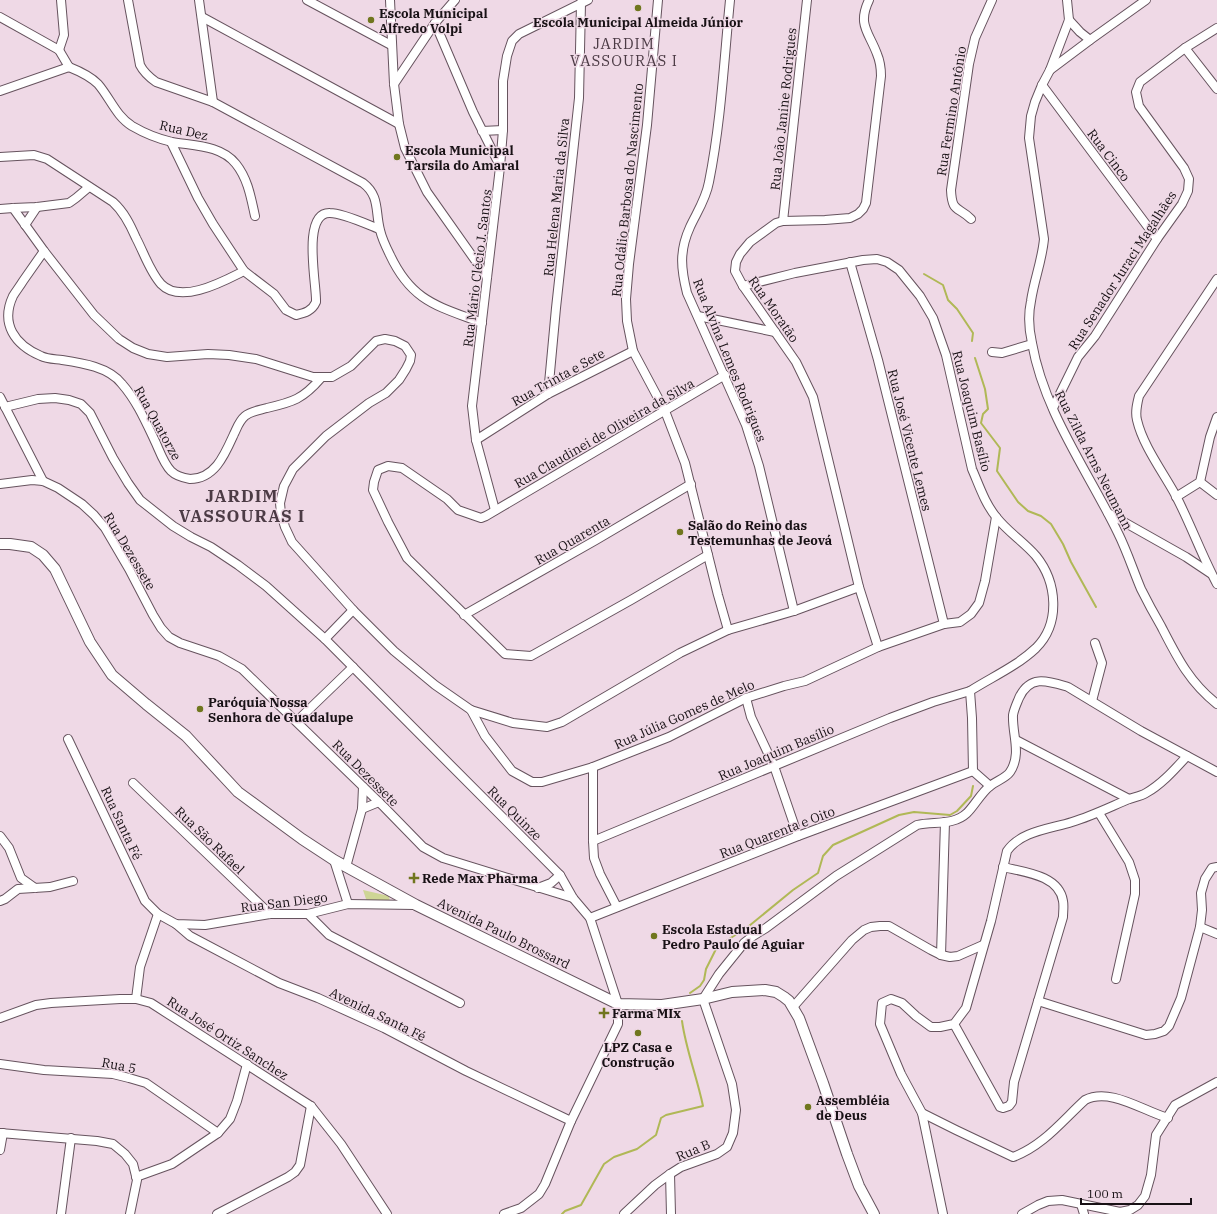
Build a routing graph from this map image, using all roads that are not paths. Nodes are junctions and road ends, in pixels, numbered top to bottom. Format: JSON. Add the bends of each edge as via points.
{"nodes":[{"id":1,"x":61,"y":0,"type":"edge"},
{"id":2,"x":128,"y":0,"type":"edge"},
{"id":3,"x":199,"y":0,"type":"edge"},
{"id":4,"x":307,"y":0,"type":"edge"},
{"id":5,"x":390,"y":0,"type":"edge"},
{"id":6,"x":456,"y":0,"type":"edge"},
{"id":7,"x":658,"y":0,"type":"edge"},
{"id":8,"x":730,"y":0,"type":"edge"},
{"id":9,"x":807,"y":0,"type":"edge"},
{"id":10,"x":869,"y":0,"type":"edge"},
{"id":11,"x":992,"y":0,"type":"edge"},
{"id":12,"x":1067,"y":0,"type":"edge"},
{"id":13,"x":1146,"y":0,"type":"edge"},
{"id":14,"x":585,"y":2,"type":"edge"},
{"id":15,"x":0,"y":17,"type":"edge"},
{"id":16,"x":202,"y":17,"type":"junction"},
{"id":17,"x":1069,"y":20,"type":"junction"},
{"id":18,"x":435,"y":24,"type":"junction"},
{"id":19,"x":1217,"y":28,"type":"edge"},
{"id":20,"x":1090,"y":40,"type":"junction"},
{"id":21,"x":391,"y":45,"type":"junction"},
{"id":22,"x":1185,"y":48,"type":"junction"},
{"id":23,"x":59,"y":50,"type":"junction"},
{"id":24,"x":69,"y":67,"type":"junction"},
{"id":25,"x":1050,"y":70,"type":"junction"},
{"id":26,"x":394,"y":84,"type":"junction"},
{"id":27,"x":1042,"y":85,"type":"junction"},
{"id":28,"x":1217,"y":89,"type":"edge"},
{"id":29,"x":0,"y":91,"type":"edge"},
{"id":30,"x":213,"y":102,"type":"junction"},
{"id":31,"x":399,"y":124,"type":"junction"},
{"id":32,"x":503,"y":130,"type":"junction"},
{"id":33,"x":482,"y":131,"type":"junction"},
{"id":34,"x":171,"y":142,"type":"junction"},
{"id":35,"x":0,"y":156,"type":"edge"},
{"id":36,"x":500,"y":167,"type":"junction"},
{"id":37,"x":89,"y":187,"type":"junction"},
{"id":38,"x":37,"y":207,"type":"junction"},
{"id":39,"x":13,"y":208,"type":"junction"},
{"id":40,"x":0,"y":209,"type":"edge"},
{"id":41,"x":255,"y":216,"type":"dead end"},
{"id":42,"x":971,"y":219,"type":"dead end"},
{"id":43,"x":783,"y":221,"type":"junction"},
{"id":44,"x":24,"y":225,"type":"junction"},
{"id":45,"x":380,"y":229,"type":"junction"},
{"id":46,"x":1157,"y":239,"type":"junction"},
{"id":47,"x":44,"y":251,"type":"junction"},
{"id":48,"x":850,"y":262,"type":"junction"},
{"id":49,"x":244,"y":271,"type":"junction"},
{"id":50,"x":487,"y":277,"type":"junction"},
{"id":51,"x":1217,"y":279,"type":"edge"},
{"id":52,"x":743,"y":286,"type":"junction"},
{"id":53,"x":698,"y":316,"type":"junction"},
{"id":54,"x":482,"y":323,"type":"junction"},
{"id":55,"x":775,"y":332,"type":"junction"},
{"id":56,"x":1032,"y":344,"type":"junction"},
{"id":57,"x":633,"y":351,"type":"junction"},
{"id":58,"x":992,"y":352,"type":"dead end"},
{"id":59,"x":725,"y":375,"type":"junction"},
{"id":60,"x":321,"y":378,"type":"junction"},
{"id":61,"x":548,"y":394,"type":"junction"},
{"id":62,"x":0,"y":398,"type":"edge"},
{"id":63,"x":5,"y":408,"type":"junction"},
{"id":64,"x":1053,"y":408,"type":"junction"},
{"id":65,"x":665,"y":411,"type":"junction"},
{"id":66,"x":1217,"y":417,"type":"edge"},
{"id":67,"x":476,"y":440,"type":"junction"},
{"id":68,"x":43,"y":481,"type":"junction"},
{"id":69,"x":1200,"y":482,"type":"junction"},
{"id":70,"x":0,"y":484,"type":"edge"},
{"id":71,"x":691,"y":484,"type":"junction"},
{"id":72,"x":1217,"y":495,"type":"edge"},
{"id":73,"x":1176,"y":497,"type":"junction"},
{"id":74,"x":495,"y":510,"type":"junction"},
{"id":75,"x":1107,"y":513,"type":"junction"},
{"id":76,"x":996,"y":517,"type":"junction"},
{"id":77,"x":0,"y":544,"type":"edge"},
{"id":78,"x":708,"y":555,"type":"junction"},
{"id":79,"x":1211,"y":573,"type":"junction"},
{"id":80,"x":1217,"y":584,"type":"edge"},
{"id":81,"x":859,"y":587,"type":"junction"},
{"id":82,"x":353,"y":610,"type":"junction"},
{"id":83,"x":794,"y":611,"type":"junction"},
{"id":84,"x":464,"y":615,"type":"junction"},
{"id":85,"x":944,"y":624,"type":"junction"},
{"id":86,"x":728,"y":630,"type":"junction"},
{"id":87,"x":325,"y":639,"type":"junction"},
{"id":88,"x":1095,"y":643,"type":"dead end"},
{"id":89,"x":878,"y":647,"type":"junction"},
{"id":90,"x":353,"y":667,"type":"junction"},
{"id":91,"x":970,"y":691,"type":"junction"},
{"id":92,"x":746,"y":698,"type":"junction"},
{"id":93,"x":1092,"y":701,"type":"junction"},
{"id":94,"x":1217,"y":704,"type":"edge"},
{"id":95,"x":471,"y":710,"type":"junction"},
{"id":96,"x":297,"y":721,"type":"junction"},
{"id":97,"x":68,"y":739,"type":"dead end"},
{"id":98,"x":1016,"y":740,"type":"junction"},
{"id":99,"x":1187,"y":756,"type":"junction"},
{"id":100,"x":774,"y":766,"type":"junction"},
{"id":101,"x":593,"y":767,"type":"junction"},
{"id":102,"x":973,"y":771,"type":"junction"},
{"id":103,"x":1217,"y":772,"type":"edge"},
{"id":104,"x":133,"y":783,"type":"dead end"},
{"id":105,"x":990,"y":786,"type":"junction"},
{"id":106,"x":363,"y":787,"type":"junction"},
{"id":107,"x":1129,"y":799,"type":"junction"},
{"id":108,"x":379,"y":802,"type":"junction"},
{"id":109,"x":362,"y":809,"type":"junction"},
{"id":110,"x":1099,"y":813,"type":"junction"},
{"id":111,"x":945,"y":822,"type":"junction"},
{"id":112,"x":0,"y":836,"type":"edge"},
{"id":113,"x":798,"y":836,"type":"junction"},
{"id":114,"x":593,"y":841,"type":"junction"},
{"id":115,"x":334,"y":860,"type":"junction"},
{"id":116,"x":1003,"y":866,"type":"junction"},
{"id":117,"x":346,"y":867,"type":"junction"},
{"id":118,"x":1217,"y":867,"type":"edge"},
{"id":119,"x":560,"y":875,"type":"junction"},
{"id":120,"x":73,"y":881,"type":"dead end"},
{"id":121,"x":35,"y":888,"type":"junction"},
{"id":122,"x":538,"y":888,"type":"junction"},
{"id":123,"x":573,"y":898,"type":"junction"},
{"id":124,"x":0,"y":901,"type":"edge"},
{"id":125,"x":348,"y":904,"type":"junction"},
{"id":126,"x":416,"y":905,"type":"junction"},
{"id":127,"x":617,"y":907,"type":"junction"},
{"id":128,"x":158,"y":914,"type":"junction"},
{"id":129,"x":270,"y":914,"type":"junction"},
{"id":130,"x":308,"y":914,"type":"junction"},
{"id":131,"x":590,"y":918,"type":"junction"},
{"id":132,"x":176,"y":924,"type":"junction"},
{"id":133,"x":1200,"y":927,"type":"junction"},
{"id":134,"x":1217,"y":934,"type":"edge"},
{"id":135,"x":983,"y":945,"type":"junction"},
{"id":136,"x":941,"y":955,"type":"junction"},
{"id":137,"x":1116,"y":979,"type":"dead end"},
{"id":138,"x":136,"y":999,"type":"junction"},
{"id":139,"x":703,"y":999,"type":"junction"},
{"id":140,"x":1038,"y":1001,"type":"junction"},
{"id":141,"x":460,"y":1003,"type":"dead end"},
{"id":142,"x":618,"y":1004,"type":"junction"},
{"id":143,"x":793,"y":1007,"type":"junction"},
{"id":144,"x":0,"y":1018,"type":"edge"},
{"id":145,"x":954,"y":1024,"type":"junction"},
{"id":146,"x":0,"y":1064,"type":"edge"},
{"id":147,"x":247,"y":1064,"type":"junction"},
{"id":148,"x":1217,"y":1082,"type":"edge"},
{"id":149,"x":311,"y":1106,"type":"junction"},
{"id":150,"x":922,"y":1113,"type":"junction"},
{"id":151,"x":1168,"y":1118,"type":"junction"},
{"id":152,"x":571,"y":1121,"type":"junction"},
{"id":153,"x":2,"y":1133,"type":"edge"},
{"id":154,"x":218,"y":1133,"type":"junction"},
{"id":155,"x":71,"y":1138,"type":"junction"},
{"id":156,"x":0,"y":1150,"type":"edge"},
{"id":157,"x":670,"y":1174,"type":"junction"},
{"id":158,"x":136,"y":1177,"type":"junction"},
{"id":159,"x":1081,"y":1204,"type":"junction"},
{"id":160,"x":61,"y":1214,"type":"edge"},
{"id":161,"x":130,"y":1214,"type":"edge"},
{"id":162,"x":217,"y":1214,"type":"edge"},
{"id":163,"x":387,"y":1214,"type":"edge"},
{"id":164,"x":504,"y":1214,"type":"edge"},
{"id":165,"x":624,"y":1214,"type":"edge"},
{"id":166,"x":671,"y":1214,"type":"edge"},
{"id":167,"x":874,"y":1214,"type":"edge"},
{"id":168,"x":943,"y":1214,"type":"edge"},
{"id":169,"x":1022,"y":1214,"type":"edge"},
{"id":170,"x":1084,"y":1214,"type":"edge"}],
"edges":[{"from":1,"to":23,"type":"street","via":[[64,35]]},
{"from":2,"to":30,"type":"street","via":[[140,65],[144,72],[156,82]]},
{"from":3,"to":16,"type":"street"},
{"from":4,"to":21,"type":"street"},
{"from":5,"to":21,"type":"street"},
{"from":6,"to":18,"type":"street"},
{"from":7,"to":57,"type":"street","name":"Rua Odálio Barbosa do Nascimento","via":[[647,125],[626,299]]},
{"from":8,"to":53,"type":"street","name":"Rua Alvina Lemes Rodrigues","via":[[709,184],[685,240],[682,262],[687,293]]},
{"from":9,"to":43,"type":"street","name":"Rua João Janine Rodrigues"},
{"from":10,"to":43,"type":"street","name":"Rua Moratão","via":[[863,19],[881,66],[881,76],[866,203],[858,214],[850,218]]},
{"from":11,"to":42,"type":"street","name":"Rua Fermino Antônio","via":[[975,38],[969,64],[950,190],[954,207]]},
{"from":12,"to":17,"type":"street"},
{"from":13,"to":20,"type":"street"},
{"from":14,"to":32,"type":"street","name":"Rua Mário Clécio J. Santos","via":[[520,34],[512,41],[503,81]]},
{"from":14,"to":61,"type":"street","name":"Rua Helena Maria da Silva","via":[[579,98]]},
{"from":15,"to":23,"type":"street"},
{"from":16,"to":30,"type":"street"},
{"from":16,"to":31,"type":"street"},
{"from":17,"to":20,"type":"street"},
{"from":17,"to":25,"type":"street","name":"Rua Zilda Arns Neumann"},
{"from":18,"to":26,"type":"street"},
{"from":18,"to":33,"type":"street"},
{"from":19,"to":22,"type":"street","name":"Rua Senador Juraci Magalhães"},
{"from":20,"to":25,"type":"street"},
{"from":21,"to":26,"type":"street"},
{"from":22,"to":28,"type":"street"},
{"from":22,"to":46,"type":"street","name":"Rua Senador Juraci Magalhães","via":[[1140,82],[1136,92],[1139,106],[1184,168],[1189,179],[1188,191],[1182,204]]},
{"from":23,"to":24,"type":"street"},
{"from":24,"to":29,"type":"street"},
{"from":24,"to":34,"type":"street","name":"Rua Dez","via":[[86,74],[97,83],[123,120]]},
{"from":25,"to":27,"type":"street","name":"Rua Zilda Arns Neumann"},
{"from":26,"to":31,"type":"street"},
{"from":27,"to":46,"type":"street","name":"Rua Cinco"},
{"from":27,"to":56,"type":"street","name":"Rua Zilda Arns Neumann","via":[[1031,116],[1029,138],[1044,239],[1043,255],[1030,305]]},
{"from":30,"to":45,"type":"street","via":[[363,183],[373,193],[376,201]]},
{"from":31,"to":50,"type":"street","via":[[405,148],[427,192]]},
{"from":32,"to":33,"type":"street"},
{"from":32,"to":36,"type":"street","name":"Rua Mário Clécio J. Santos"},
{"from":33,"to":36,"type":"street"},
{"from":34,"to":41,"type":"street","name":"Rua Dez","via":[[210,148],[231,159],[245,178]]},
{"from":34,"to":49,"type":"street","via":[[209,218]]},
{"from":35,"to":37,"type":"street","via":[[34,155],[47,159]]},
{"from":36,"to":50,"type":"street","name":"Rua Mário Clécio J. Santos"},
{"from":37,"to":38,"type":"street","via":[[69,203]]},
{"from":37,"to":49,"type":"street","via":[[121,209],[153,271],[168,290],[189,293],[225,281]]},
{"from":38,"to":39,"type":"street"},
{"from":38,"to":44,"type":"street"},
{"from":39,"to":40,"type":"street"},
{"from":39,"to":44,"type":"street","name":"Rua Júlia Gomes de Melo"},
{"from":43,"to":52,"type":"street","name":"Rua Moratão","via":[[776,223],[750,242],[740,254],[735,271]]},
{"from":44,"to":47,"type":"street","name":"Rua Júlia Gomes de Melo"},
{"from":45,"to":49,"type":"street","via":[[330,213],[316,222],[312,240],[316,302],[309,311],[302,314],[286,310],[274,294]]},
{"from":45,"to":54,"type":"street","via":[[382,239],[394,262],[412,289],[434,304]]},
{"from":46,"to":64,"type":"street","name":"Rua Senador Juraci Magalhães","via":[[1078,357]]},
{"from":47,"to":60,"type":"street","name":"Rua Júlia Gomes de Melo","via":[[94,315],[119,339],[133,348],[167,357],[229,354]]},
{"from":47,"to":60,"type":"street","name":"Rua Quatorze","via":[[13,296],[8,325],[16,339],[42,357],[89,365],[114,376],[142,414],[165,462],[171,471],[179,476],[190,479],[202,478],[210,473],[227,450],[244,416],[298,399]]},
{"from":48,"to":52,"type":"street","name":"Rua Joaquim Basílio","via":[[795,272]]},
{"from":48,"to":76,"type":"street","name":"Rua Joaquim Basílio","via":[[877,259],[899,270],[920,296],[933,318],[946,355],[972,469]]},
{"from":48,"to":85,"type":"street","name":"Rua José Vicente Lemes","via":[[878,360]]},
{"from":50,"to":54,"type":"street","name":"Rua Mário Clécio J. Santos"},
{"from":51,"to":73,"type":"street","via":[[1139,396],[1136,406],[1138,425]]},
{"from":52,"to":55,"type":"street","name":"Rua Moratão"},
{"from":53,"to":55,"type":"street"},
{"from":53,"to":59,"type":"street","name":"Rua Alvina Lemes Rodrigues"},
{"from":54,"to":67,"type":"street","name":"Rua Mário Clécio J. Santos","via":[[472,406]]},
{"from":55,"to":81,"type":"street","name":"Rua Moratão","via":[[796,362],[813,397]]},
{"from":56,"to":58,"type":"street","via":[[1002,354]]},
{"from":56,"to":64,"type":"street","name":"Rua Zilda Arns Neumann","via":[[1040,377]]},
{"from":57,"to":61,"type":"street","name":"Rua Trinta e Sete"},
{"from":57,"to":65,"type":"street","name":"Rua Odálio Barbosa do Nascimento"},
{"from":59,"to":65,"type":"street","name":"Rua Claudinei de Oliveira da Silva"},
{"from":59,"to":83,"type":"street","name":"Rua Alvina Lemes Rodrigues","via":[[746,425],[759,466]]},
{"from":60,"to":82,"type":"street","name":"Rua Júlia Gomes de Melo","via":[[332,378],[343,372],[376,340],[395,341],[405,346],[411,355],[399,380],[386,393],[369,403],[315,446],[293,469],[284,486],[280,503],[285,527],[292,542]]},
{"from":61,"to":67,"type":"street","name":"Rua Trinta e Sete"},
{"from":62,"to":63,"type":"street"},
{"from":63,"to":68,"type":"street"},
{"from":63,"to":87,"type":"street","name":"Rua Quinze","via":[[38,399],[54,398],[81,404],[90,413],[113,458],[140,500],[173,526],[211,547],[266,586]]},
{"from":64,"to":75,"type":"street","name":"Rua Zilda Arns Neumann"},
{"from":65,"to":71,"type":"street","name":"Rua Odálio Barbosa do Nascimento"},
{"from":65,"to":74,"type":"street","name":"Rua Claudinei de Oliveira da Silva"},
{"from":66,"to":69,"type":"street"},
{"from":67,"to":74,"type":"street","name":"Rua Mário Clécio J. Santos"},
{"from":68,"to":70,"type":"street","name":"Rua Dezessete"},
{"from":68,"to":96,"type":"street","name":"Rua Dezessete","via":[[82,504],[105,528],[153,615],[169,636],[180,643],[219,656],[236,665]]},
{"from":69,"to":72,"type":"street"},
{"from":69,"to":73,"type":"street"},
{"from":71,"to":78,"type":"street","name":"Rua Odálio Barbosa do Nascimento"},
{"from":71,"to":84,"type":"street","name":"Rua Quarenta"},
{"from":73,"to":79,"type":"street"},
{"from":74,"to":84,"type":"street","name":"Rua Claudinei de Oliveira da Silva","via":[[481,518],[458,510],[447,499],[402,468],[388,466],[378,470],[374,482],[376,498],[407,558]]},
{"from":75,"to":79,"type":"street"},
{"from":75,"to":94,"type":"street","name":"Rua Zilda Arns Neumann","via":[[1174,652],[1195,684]]},
{"from":76,"to":85,"type":"street","name":"Rua Júlia Gomes de Melo","via":[[979,603],[971,614],[960,622]]},
{"from":76,"to":91,"type":"street","name":"Rua Joaquim Basílio","via":[[1037,556],[1052,588],[1054,612],[1051,623],[1037,646],[1016,663]]},
{"from":77,"to":115,"type":"main road","name":"Avenida Paulo Brossard","via":[[31,547],[43,556],[55,569],[90,642],[112,675],[186,736],[238,792]]},
{"from":78,"to":84,"type":"street","name":"Rua Claudinei de Oliveira da Silva","via":[[531,656],[505,654]]},
{"from":78,"to":86,"type":"street","name":"Rua Odálio Barbosa do Nascimento"},
{"from":79,"to":80,"type":"street"},
{"from":81,"to":83,"type":"street"},
{"from":81,"to":89,"type":"street","name":"Rua Moratão"},
{"from":82,"to":87,"type":"street"},
{"from":82,"to":95,"type":"street","name":"Rua Júlia Gomes de Melo","via":[[394,651],[435,685]]},
{"from":83,"to":86,"type":"street"},
{"from":85,"to":89,"type":"street","name":"Rua Júlia Gomes de Melo"},
{"from":86,"to":95,"type":"street","via":[[680,653],[562,722],[547,727],[513,723]]},
{"from":87,"to":90,"type":"street","name":"Rua Quinze"},
{"from":88,"to":93,"type":"street","via":[[1102,663]]},
{"from":89,"to":92,"type":"street","name":"Rua Júlia Gomes de Melo","via":[[805,681]]},
{"from":90,"to":96,"type":"street"},
{"from":90,"to":119,"type":"street","name":"Rua Quinze"},
{"from":91,"to":100,"type":"street","name":"Rua Joaquim Basílio","via":[[890,718]]},
{"from":91,"to":102,"type":"street"},
{"from":92,"to":100,"type":"street","via":[[751,717]]},
{"from":92,"to":101,"type":"street","name":"Rua Júlia Gomes de Melo","via":[[669,736]]},
{"from":93,"to":98,"type":"street","via":[[1055,682],[1046,680],[1031,683],[1022,691],[1013,714]]},
{"from":93,"to":99,"type":"street"},
{"from":95,"to":101,"type":"street","name":"Rua Júlia Gomes de Melo","via":[[495,750],[512,771],[524,779],[542,782]]},
{"from":96,"to":106,"type":"street","name":"Rua Dezessete"},
{"from":97,"to":128,"type":"street","name":"Rua Santa Fé","via":[[145,901]]},
{"from":98,"to":105,"type":"street","via":[[1015,758],[1009,773]]},
{"from":98,"to":107,"type":"street"},
{"from":99,"to":103,"type":"street"},
{"from":99,"to":107,"type":"street","via":[[1145,794]]},
{"from":100,"to":113,"type":"street"},
{"from":100,"to":114,"type":"street","name":"Rua Joaquim Basílio"},
{"from":101,"to":114,"type":"street"},
{"from":102,"to":105,"type":"street"},
{"from":102,"to":113,"type":"street","name":"Rua Quarenta e Oito"},
{"from":104,"to":129,"type":"street","name":"Rua São Rafael"},
{"from":105,"to":111,"type":"street","via":[[966,814]]},
{"from":106,"to":108,"type":"street","name":"Rua Dezessete"},
{"from":106,"to":109,"type":"street"},
{"from":107,"to":110,"type":"street"},
{"from":108,"to":109,"type":"street"},
{"from":108,"to":122,"type":"street","name":"Rua Dezessete","via":[[423,847],[443,858]]},
{"from":109,"to":117,"type":"street"},
{"from":110,"to":116,"type":"street","via":[[1018,840],[1007,851]]},
{"from":110,"to":137,"type":"street","via":[[1129,862],[1135,880],[1135,894]]},
{"from":111,"to":136,"type":"street"},
{"from":111,"to":139,"type":"street","via":[[926,823],[912,828],[836,876],[753,936],[744,943],[719,974]]},
{"from":112,"to":121,"type":"street","via":[[9,848],[21,878]]},
{"from":113,"to":127,"type":"street","name":"Rua Quarenta e Oito"},
{"from":114,"to":127,"type":"street","via":[[594,858]]},
{"from":115,"to":117,"type":"main road","name":"Avenida Paulo Brossard"},
{"from":115,"to":125,"type":"street"},
{"from":116,"to":135,"type":"street"},
{"from":116,"to":140,"type":"street","via":[[1048,879],[1056,885],[1063,901],[1062,917]]},
{"from":117,"to":126,"type":"main road","name":"Avenida Paulo Brossard"},
{"from":118,"to":133,"type":"street","via":[[1212,868],[1205,879],[1201,893]]},
{"from":119,"to":122,"type":"street","via":[[551,883]]},
{"from":119,"to":123,"type":"street","name":"Rua Quinze"},
{"from":120,"to":121,"type":"street"},
{"from":121,"to":124,"type":"street","via":[[18,889]]},
{"from":122,"to":123,"type":"street","name":"Rua Dezessete"},
{"from":123,"to":131,"type":"street","name":"Rua Quinze"},
{"from":125,"to":126,"type":"street","name":"Rua San Diego"},
{"from":125,"to":130,"type":"street","name":"Rua San Diego"},
{"from":126,"to":142,"type":"main road","name":"Avenida Paulo Brossard"},
{"from":127,"to":131,"type":"street","name":"Rua Quarenta e Oito"},
{"from":128,"to":132,"type":"street","name":"Rua San Diego"},
{"from":128,"to":138,"type":"street","via":[[140,967]]},
{"from":129,"to":130,"type":"street","name":"Rua San Diego"},
{"from":129,"to":132,"type":"street","name":"Rua San Diego","via":[[205,925]]},
{"from":130,"to":141,"type":"street","via":[[328,935]]},
{"from":131,"to":142,"type":"street","name":"Rua Quinze"},
{"from":132,"to":152,"type":"street","name":"Avenida Santa Fé","via":[[190,936],[279,983],[384,1028]]},
{"from":133,"to":134,"type":"street"},
{"from":133,"to":140,"type":"street","via":[[1181,998],[1169,1026],[1164,1031],[1146,1035]]},
{"from":135,"to":136,"type":"street","via":[[958,956]]},
{"from":135,"to":145,"type":"street","via":[[966,1008]]},
{"from":136,"to":143,"type":"street","via":[[889,926],[871,927],[852,940]]},
{"from":138,"to":144,"type":"street","name":"Rua José Ortiz Sanchez","via":[[36,1005]]},
{"from":138,"to":147,"type":"street","name":"Rua José Ortiz Sanchez","via":[[151,1003]]},
{"from":139,"to":142,"type":"main road","name":"Avenida Paulo Brossard","via":[[662,1005]]},
{"from":139,"to":143,"type":"main road","name":"Avenida Paulo Brossard","via":[[732,992],[765,990],[776,992]]},
{"from":139,"to":157,"type":"street","name":"Rua B","via":[[732,1084],[736,1110],[733,1133],[727,1146],[718,1154],[681,1167]]},
{"from":140,"to":145,"type":"street","via":[[1014,1082],[1012,1102],[1006,1108],[1000,1107]]},
{"from":142,"to":152,"type":"street","name":"Rua Quinze","via":[[618,1024]]},
{"from":143,"to":167,"type":"main road","name":"Avenida Paulo Brossard","via":[[859,1186]]},
{"from":145,"to":150,"type":"street","via":[[940,1028],[931,1027],[902,1003],[891,999],[882,1003],[880,1024],[901,1074]]},
{"from":146,"to":154,"type":"street","name":"Rua 5","via":[[44,1070],[113,1074],[146,1083]]},
{"from":147,"to":149,"type":"street","name":"Rua José Ortiz Sanchez"},
{"from":147,"to":154,"type":"street","via":[[230,1119]]},
{"from":148,"to":151,"type":"street","via":[[1175,1105]]},
{"from":149,"to":162,"type":"street","via":[[300,1165],[295,1172]]},
{"from":149,"to":163,"type":"street","name":"Rua José Ortiz Sanchez","via":[[341,1144]]},
{"from":150,"to":151,"type":"street","via":[[1013,1156],[1039,1144],[1092,1096],[1110,1096]]},
{"from":150,"to":168,"type":"street"},
{"from":151,"to":159,"type":"street","via":[[1156,1135],[1151,1175],[1145,1196],[1138,1205],[1120,1212]]},
{"from":152,"to":164,"type":"street","name":"Rua Quinze","via":[[539,1194],[521,1208]]},
{"from":153,"to":155,"type":"street"},
{"from":153,"to":156,"type":"street"},
{"from":154,"to":158,"type":"street","via":[[172,1164]]},
{"from":155,"to":158,"type":"street","via":[[113,1144],[133,1164]]},
{"from":155,"to":160,"type":"street"},
{"from":157,"to":165,"type":"street","name":"Rua B","via":[[655,1184]]},
{"from":157,"to":166,"type":"street"},
{"from":158,"to":161,"type":"street"},
{"from":159,"to":169,"type":"street","via":[[1062,1200],[1048,1201]]},
{"from":159,"to":170,"type":"street"}]}
